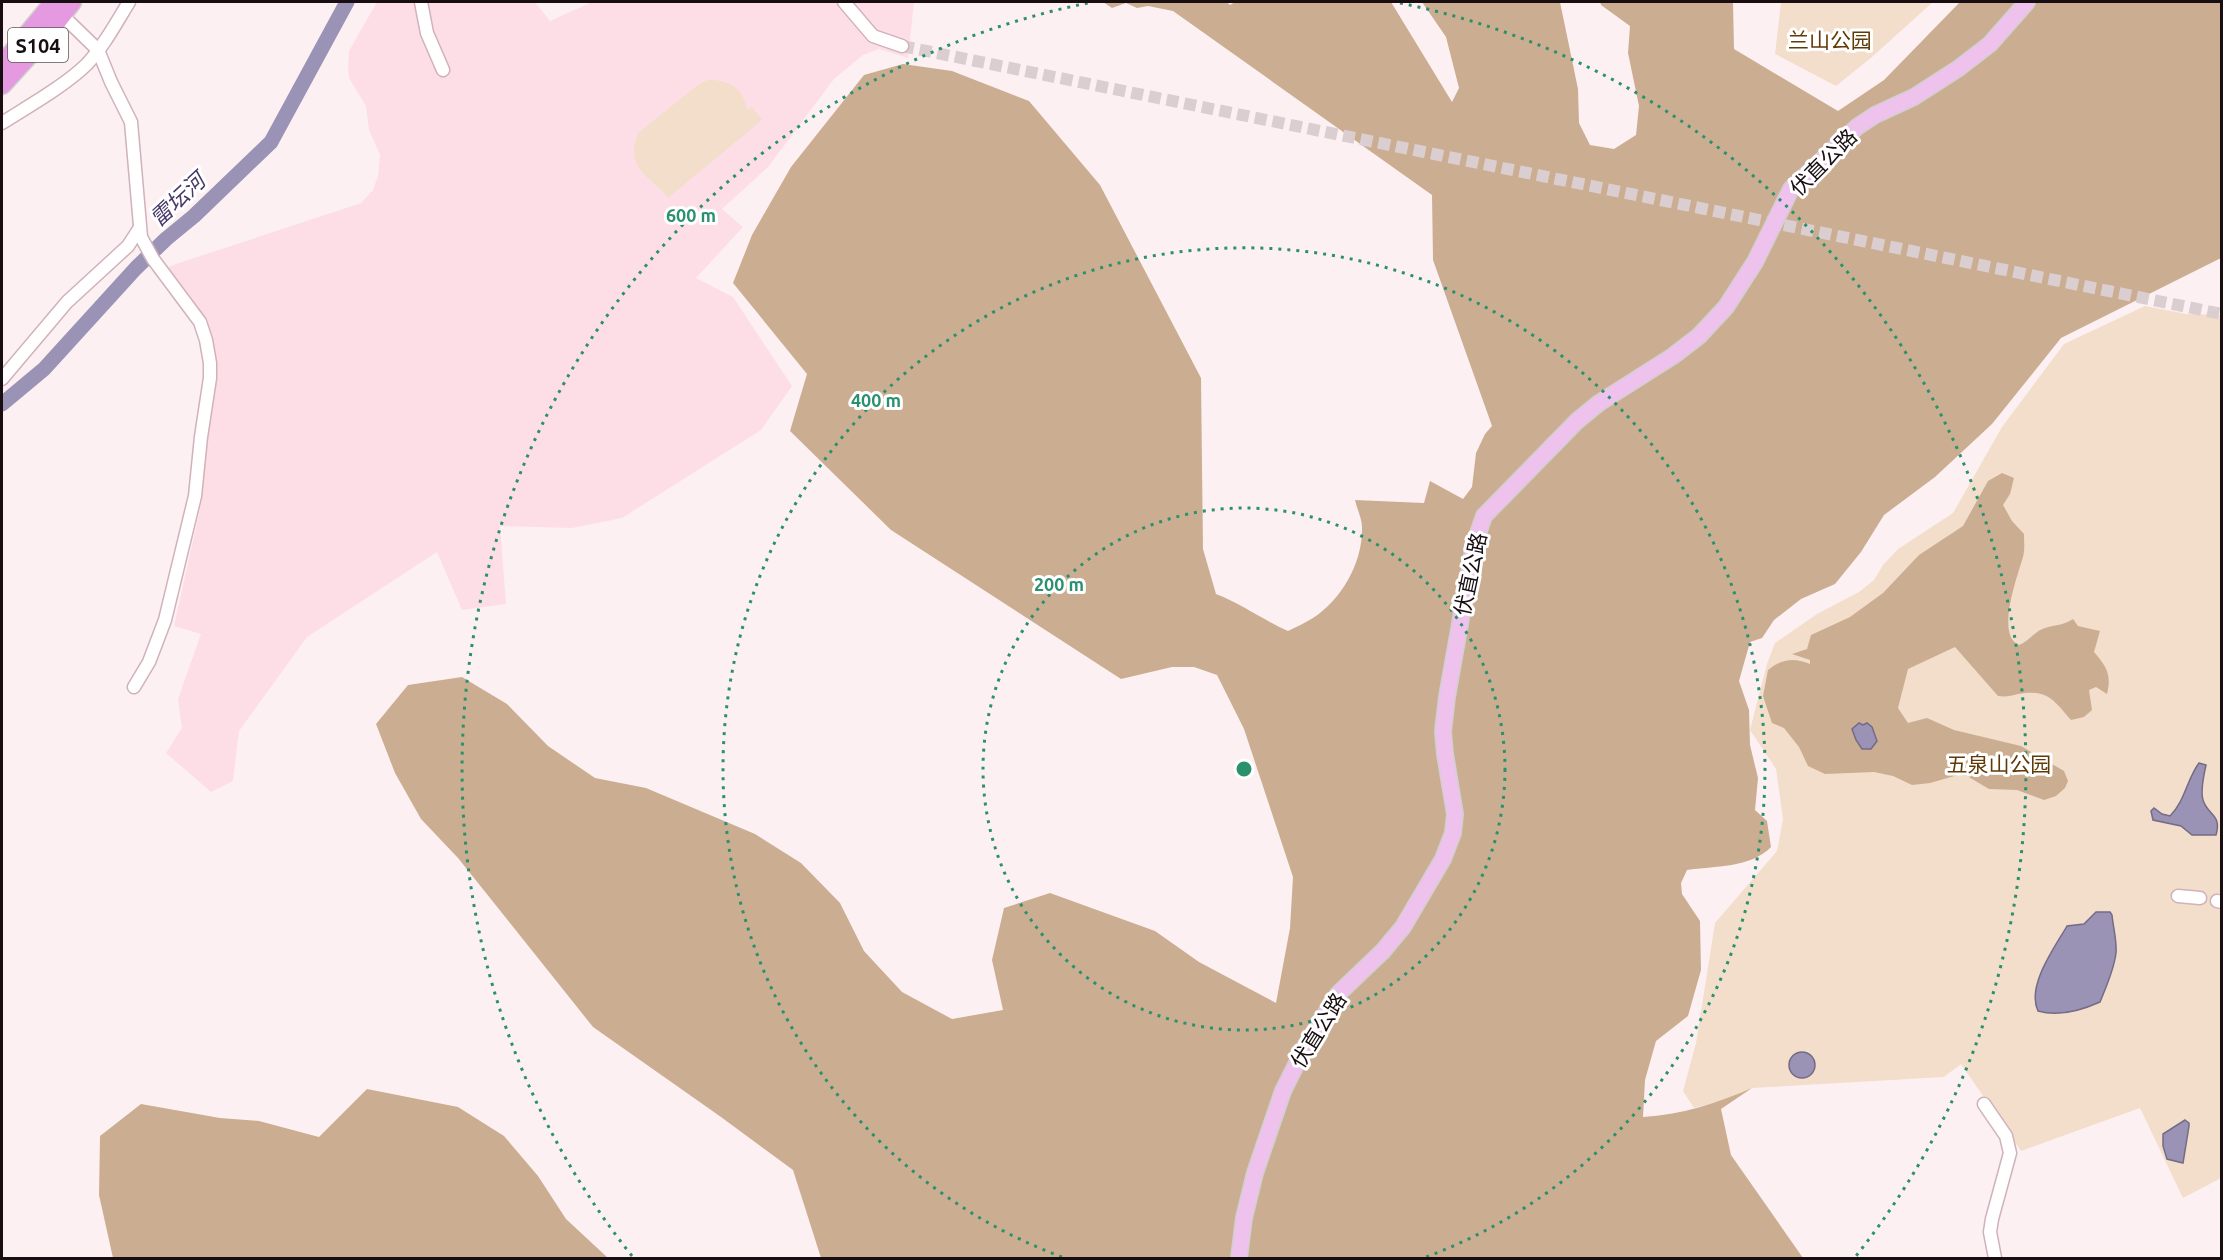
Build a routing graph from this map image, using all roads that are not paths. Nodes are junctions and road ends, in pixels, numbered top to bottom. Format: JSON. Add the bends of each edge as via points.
{"nodes":[{"id":1,"x":129,"y":2,"type":"edge"},
{"id":2,"x":421,"y":2,"type":"edge"},
{"id":3,"x":844,"y":2,"type":"edge"},
{"id":4,"x":2027,"y":2,"type":"edge"},
{"id":5,"x":60,"y":6,"type":"edge"},
{"id":6,"x":902,"y":46,"type":"tunnel mouth"},
{"id":7,"x":98,"y":50,"type":"junction"},
{"id":8,"x":2,"y":65,"type":"edge"},
{"id":9,"x":443,"y":70,"type":"dead end"},
{"id":10,"x":2,"y":85,"type":"edge"},
{"id":11,"x":2,"y":123,"type":"edge"},
{"id":12,"x":140,"y":233,"type":"junction"},
{"id":13,"x":2,"y":379,"type":"edge"},
{"id":14,"x":134,"y":687,"type":"dead end"},
{"id":15,"x":2178,"y":896,"type":"dead end"},
{"id":16,"x":2199,"y":898,"type":"dead end"},
{"id":17,"x":1984,"y":1104,"type":"dead end"},
{"id":18,"x":1239,"y":1258,"type":"edge"},
{"id":19,"x":1995,"y":1258,"type":"edge"}],
"edges":[{"from":1,"to":7,"type":"street"},
{"from":2,"to":9,"type":"street","via":[[427,33]]},
{"from":3,"to":6,"type":"street","via":[[873,36]]},
{"from":4,"to":18,"type":"main road","name":"伏直公路","via":[[1990,44],[1914,97],[1857,127],[1791,189],[1755,262],[1726,307],[1700,336],[1577,421],[1484,516],[1474,545],[1443,731],[1455,814],[1453,833],[1443,860],[1403,927],[1338,994],[1282,1091],[1255,1173]]},
{"from":5,"to":7,"type":"street"},
{"from":5,"to":8,"type":"highway","number":"S104"},
{"from":5,"to":10,"type":"highway","number":"S104","via":[[40,43]]},
{"from":7,"to":11,"type":"street","via":[[86,65]]},
{"from":7,"to":12,"type":"street","via":[[131,122]]},
{"from":12,"to":13,"type":"street","via":[[67,302]]},
{"from":12,"to":14,"type":"street","via":[[153,260],[200,322],[210,378],[193,507],[165,620],[149,662]]},
{"from":15,"to":16,"type":"street"},
{"from":17,"to":19,"type":"street","via":[[2006,1136],[2010,1153],[1990,1232]]}]}
